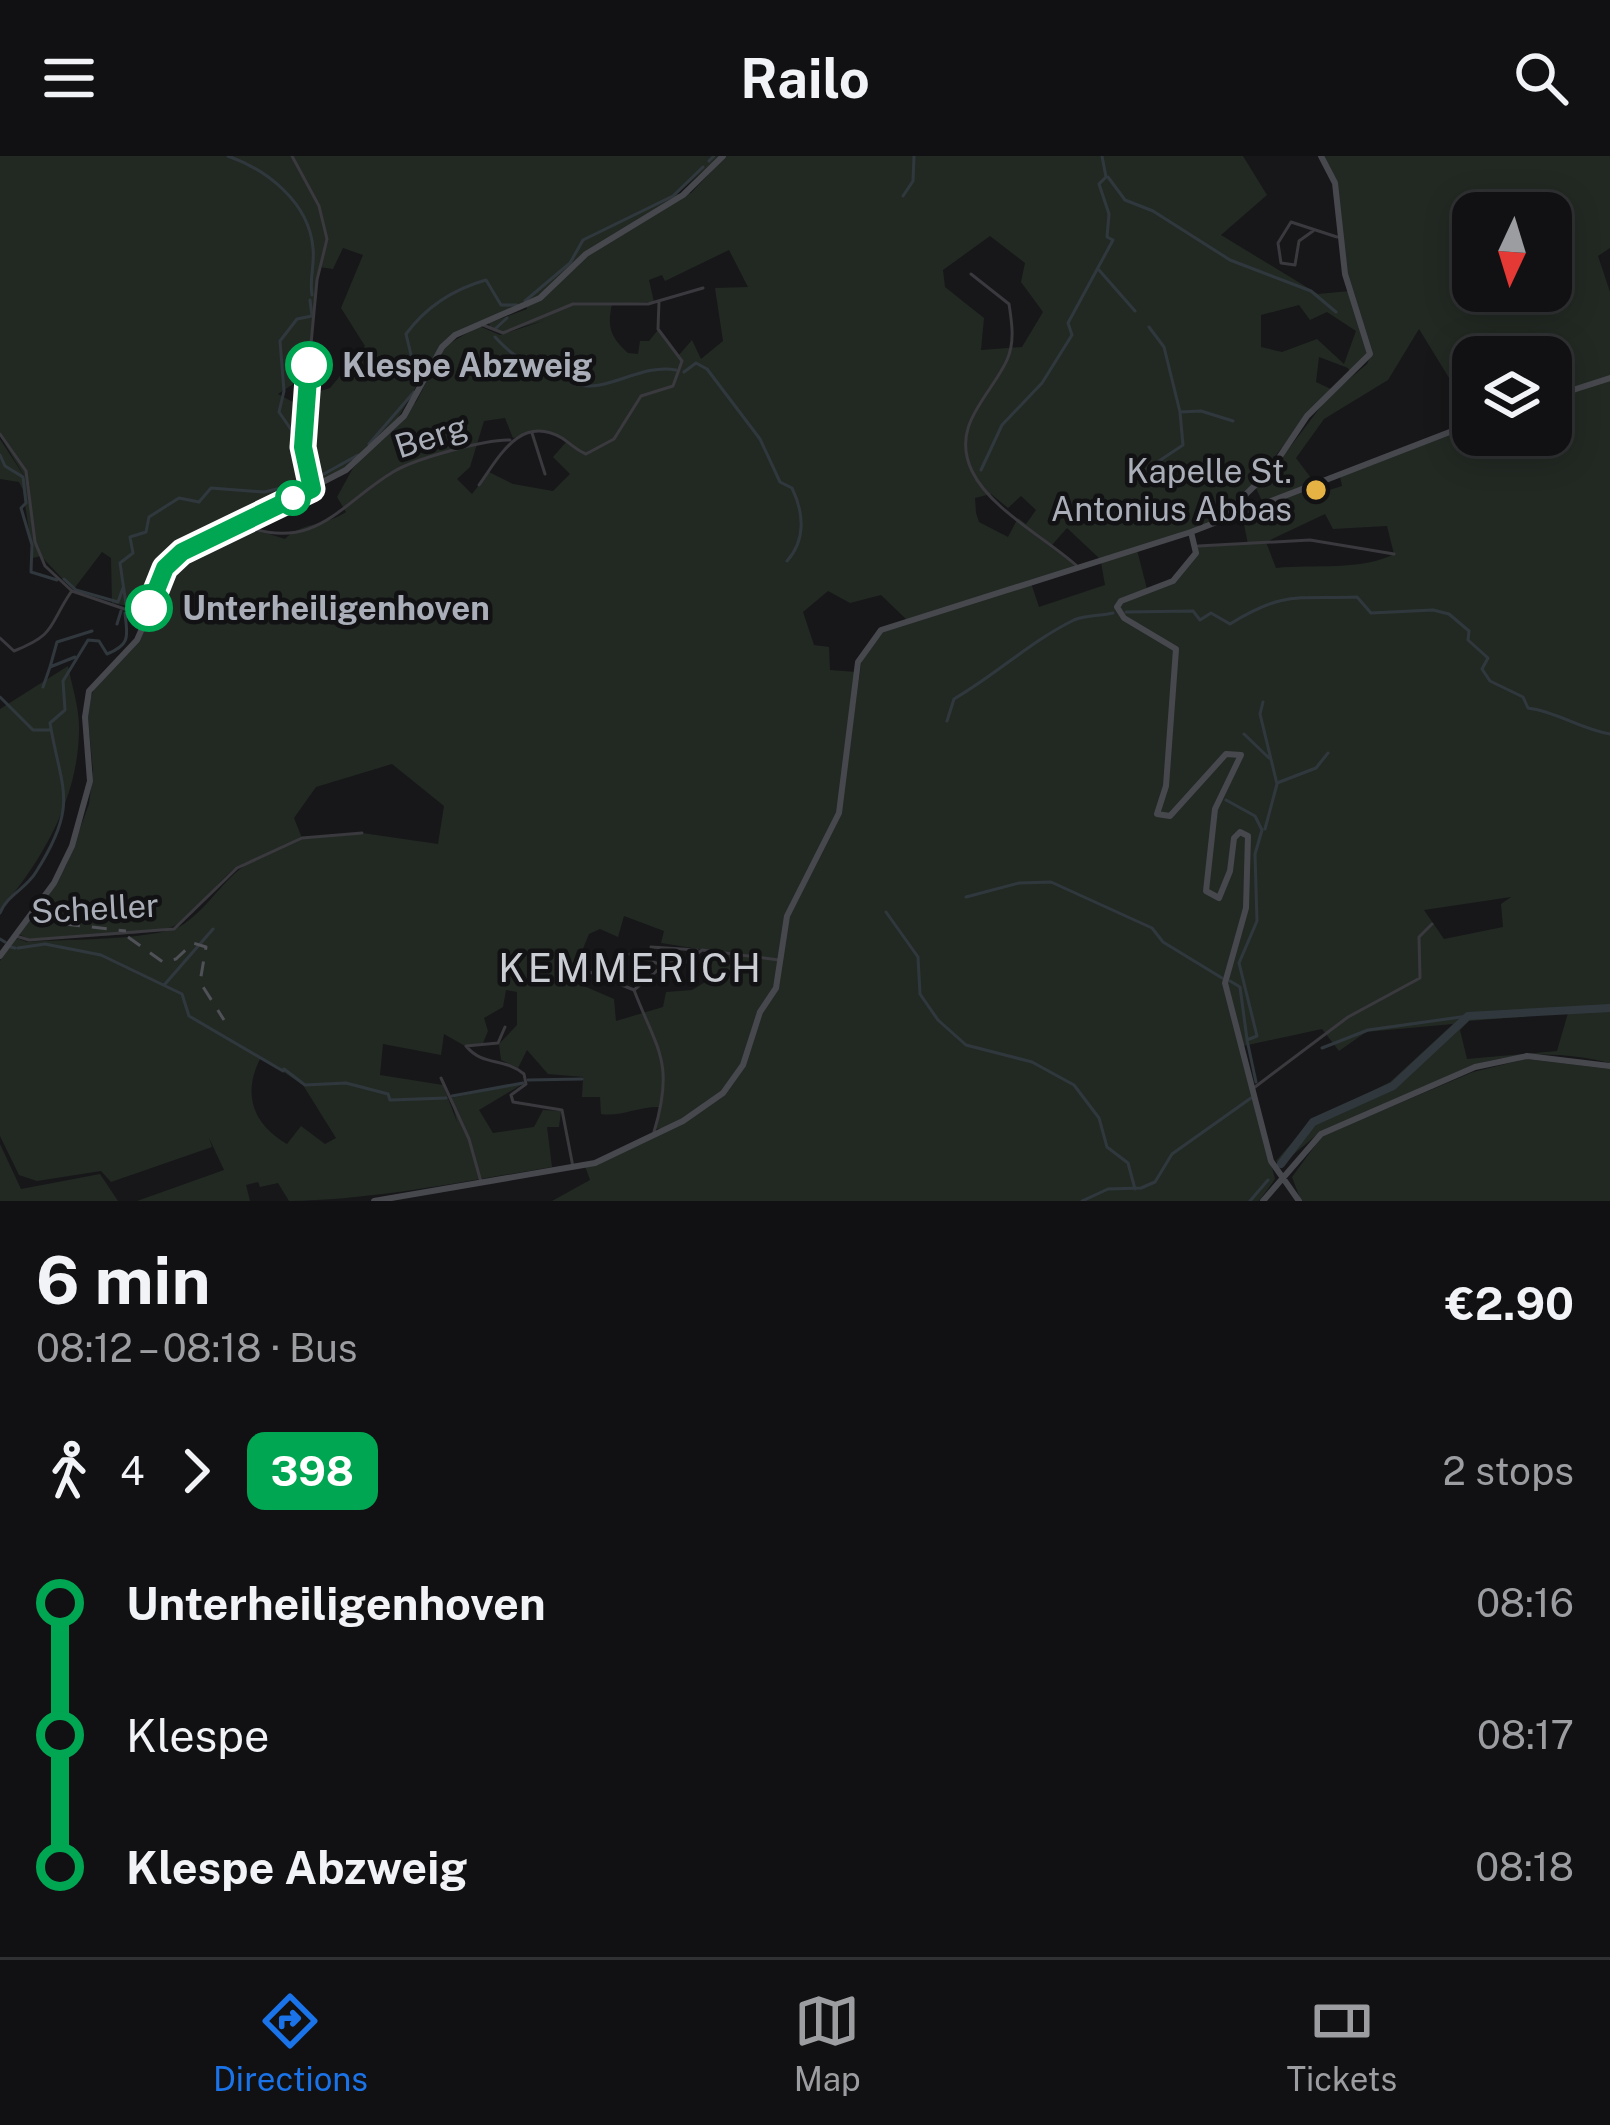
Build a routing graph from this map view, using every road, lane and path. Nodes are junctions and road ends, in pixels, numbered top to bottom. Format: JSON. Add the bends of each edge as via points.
{"nodes":[{"id":1,"x":292,"y":156,"type":"edge"},
{"id":2,"x":722,"y":156,"type":"edge"},
{"id":3,"x":1321,"y":156,"type":"edge"},
{"id":4,"x":1313,"y":231,"type":"junction"},
{"id":5,"x":1339,"y":237,"type":"junction"},
{"id":6,"x":970,"y":274,"type":"dead end"},
{"id":7,"x":703,"y":288,"type":"dead end"},
{"id":8,"x":658,"y":302,"type":"junction"},
{"id":9,"x":482,"y":323,"type":"junction"},
{"id":10,"x":1610,"y":378,"type":"edge"},
{"id":11,"x":1572,"y":390,"type":"edge"},
{"id":12,"x":1452,"y":431,"type":"edge"},
{"id":13,"x":531,"y":432,"type":"junction"},
{"id":14,"x":0,"y":434,"type":"edge"},
{"id":15,"x":511,"y":441,"type":"junction"},
{"id":16,"x":545,"y":474,"type":"dead end"},
{"id":17,"x":479,"y":485,"type":"dead end"},
{"id":18,"x":312,"y":489,"type":"junction"},
{"id":19,"x":1216,"y":522,"type":"junction"},
{"id":20,"x":240,"y":524,"type":"junction"},
{"id":21,"x":1191,"y":532,"type":"junction"},
{"id":22,"x":1198,"y":546,"type":"junction"},
{"id":23,"x":1394,"y":554,"type":"dead end"},
{"id":24,"x":1078,"y":567,"type":"junction"},
{"id":25,"x":72,"y":591,"type":"junction"},
{"id":26,"x":147,"y":617,"type":"junction"},
{"id":27,"x":0,"y":638,"type":"edge"},
{"id":28,"x":362,"y":833,"type":"dead end"},
{"id":29,"x":1432,"y":924,"type":"dead end"},
{"id":30,"x":15,"y":935,"type":"junction"},
{"id":31,"x":651,"y":947,"type":"dead end"},
{"id":32,"x":702,"y":950,"type":"junction"},
{"id":33,"x":631,"y":954,"type":"dead end"},
{"id":34,"x":0,"y":956,"type":"edge"},
{"id":35,"x":781,"y":960,"type":"junction"},
{"id":36,"x":662,"y":965,"type":"junction"},
{"id":37,"x":575,"y":966,"type":"dead end"},
{"id":38,"x":634,"y":990,"type":"junction"},
{"id":39,"x":505,"y":1027,"type":"dead end"},
{"id":40,"x":1610,"y":1066,"type":"edge"},
{"id":41,"x":440,"y":1078,"type":"dead end"},
{"id":42,"x":1252,"y":1090,"type":"junction"},
{"id":43,"x":654,"y":1132,"type":"junction"},
{"id":44,"x":573,"y":1167,"type":"junction"},
{"id":45,"x":1282,"y":1179,"type":"junction"},
{"id":46,"x":481,"y":1182,"type":"junction"},
{"id":47,"x":374,"y":1201,"type":"edge"},
{"id":48,"x":1263,"y":1201,"type":"edge"},
{"id":49,"x":1299,"y":1201,"type":"edge"}],
"edges":[{"from":1,"to":18,"type":"street","via":[[327,239],[303,430]]},
{"from":2,"to":9,"type":"street","via":[[683,195],[600,243],[540,298]]},
{"from":3,"to":5,"type":"street","via":[[1335,183]]},
{"from":4,"to":4,"type":"street","via":[[1298,220],[1287,226],[1278,243],[1281,263],[1295,265],[1299,241]]},
{"from":4,"to":5,"type":"street"},
{"from":5,"to":19,"type":"street","via":[[1367,339],[1366,364],[1306,416],[1270,471]]},
{"from":6,"to":24,"type":"street","via":[[1006,301],[1012,334],[1007,360],[971,414],[970,469]]},
{"from":7,"to":8,"type":"street"},
{"from":8,"to":9,"type":"street","via":[[573,304],[503,333]]},
{"from":8,"to":13,"type":"street","via":[[658,328],[681,358],[673,386],[638,399],[614,439],[591,452]]},
{"from":9,"to":18,"type":"street","via":[[442,347],[415,401],[371,449]]},
{"from":10,"to":11,"type":"street"},
{"from":12,"to":19,"type":"street"},
{"from":13,"to":15,"type":"street","name":"Berg"},
{"from":13,"to":16,"type":"street"},
{"from":14,"to":25,"type":"street","via":[[31,485],[40,557]]},
{"from":15,"to":17,"type":"street","name":"Berg"},
{"from":15,"to":20,"type":"street","name":"Berg","via":[[397,469],[331,522],[283,535]]},
{"from":18,"to":20,"type":"street"},
{"from":19,"to":21,"type":"street"},
{"from":20,"to":26,"type":"street","via":[[172,560]]},
{"from":21,"to":22,"type":"street"},
{"from":21,"to":24,"type":"street"},
{"from":22,"to":23,"type":"street","via":[[1310,540]]},
{"from":22,"to":42,"type":"street","via":[[1173,581],[1118,607],[1176,649],[1179,663],[1157,814],[1170,816],[1230,752],[1241,755],[1219,795],[1206,891],[1219,898],[1234,838],[1248,836],[1246,908],[1225,976]]},
{"from":24,"to":35,"type":"street","via":[[880,630],[858,662],[839,813],[787,916]]},
{"from":25,"to":26,"type":"street"},
{"from":25,"to":27,"type":"street","via":[[40,640],[14,650]]},
{"from":26,"to":30,"type":"street","via":[[136,640],[92,684],[86,803],[62,869]]},
{"from":28,"to":30,"type":"street","name":"Scheller","via":[[302,838],[237,868],[174,928]]},
{"from":29,"to":42,"type":"street","via":[[1419,937],[1420,978],[1290,1055]]},
{"from":30,"to":34,"type":"street"},
{"from":31,"to":32,"type":"street"},
{"from":32,"to":35,"type":"street"},
{"from":32,"to":36,"type":"street"},
{"from":33,"to":36,"type":"street"},
{"from":35,"to":43,"type":"street","via":[[736,1078],[701,1111]]},
{"from":36,"to":38,"type":"street"},
{"from":37,"to":38,"type":"street"},
{"from":38,"to":43,"type":"street","via":[[660,1052]]},
{"from":39,"to":44,"type":"street","via":[[498,1043],[466,1046],[487,1063],[509,1063],[524,1074],[514,1102],[562,1110]]},
{"from":40,"to":45,"type":"street","via":[[1527,1056],[1475,1067],[1321,1134]]},
{"from":41,"to":46,"type":"street"},
{"from":42,"to":45,"type":"street"},
{"from":43,"to":44,"type":"street"},
{"from":44,"to":46,"type":"street"},
{"from":45,"to":48,"type":"street"},
{"from":45,"to":49,"type":"street"},
{"from":46,"to":47,"type":"street"}]}
